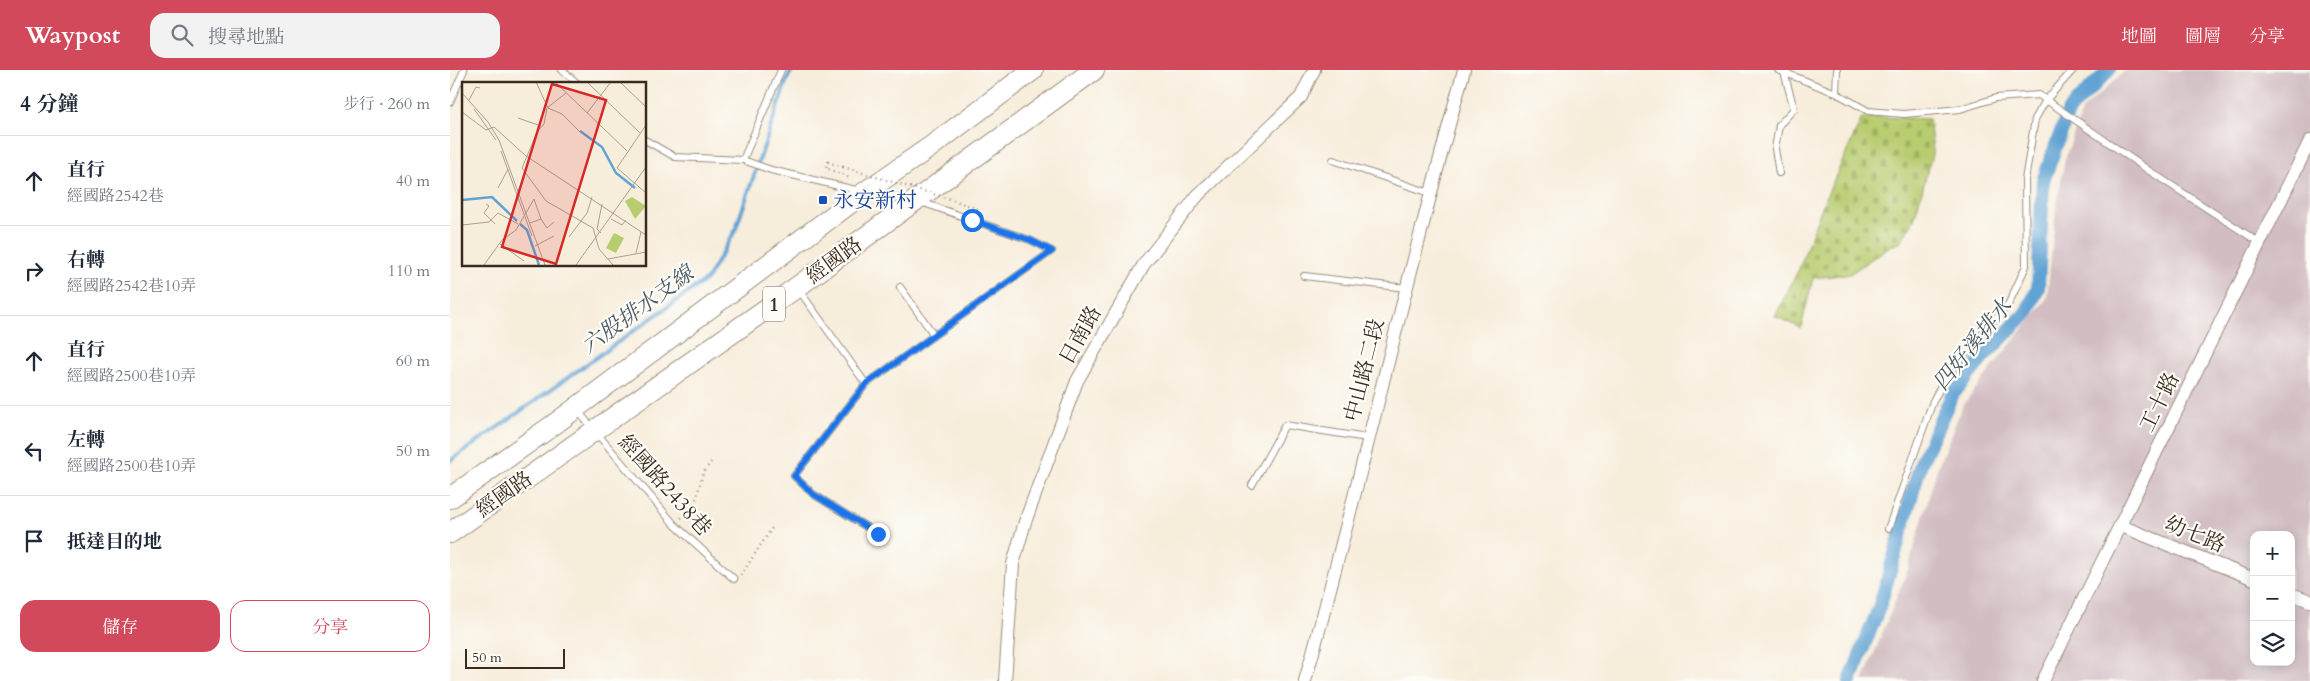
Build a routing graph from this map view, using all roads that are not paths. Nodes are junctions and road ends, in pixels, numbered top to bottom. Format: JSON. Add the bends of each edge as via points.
{"nodes":[{"id":1,"x":464,"y":70,"type":"edge"},
{"id":2,"x":562,"y":70,"type":"edge"},
{"id":3,"x":781,"y":70,"type":"edge"},
{"id":4,"x":1033,"y":70,"type":"edge"},
{"id":5,"x":1094,"y":70,"type":"edge"},
{"id":6,"x":1314,"y":70,"type":"edge"},
{"id":7,"x":1464,"y":70,"type":"edge"},
{"id":8,"x":1837,"y":70,"type":"edge"},
{"id":9,"x":2073,"y":70,"type":"edge"},
{"id":10,"x":1781,"y":71,"type":"edge"},
{"id":11,"x":576,"y":82,"type":"edge"},
{"id":12,"x":1836,"y":92,"type":"junction"},
{"id":13,"x":2046,"y":100,"type":"junction"},
{"id":14,"x":450,"y":102,"type":"edge"},
{"id":15,"x":646,"y":141,"type":"edge"},
{"id":16,"x":2310,"y":141,"type":"edge"},
{"id":17,"x":743,"y":160,"type":"junction"},
{"id":18,"x":1333,"y":160,"type":"dead end"},
{"id":19,"x":1779,"y":173,"type":"dead end"},
{"id":20,"x":865,"y":192,"type":"junction"},
{"id":21,"x":1430,"y":192,"type":"junction"},
{"id":22,"x":916,"y":200,"type":"junction"},
{"id":23,"x":2260,"y":243,"type":"junction"},
{"id":24,"x":1304,"y":276,"type":"dead end"},
{"id":25,"x":797,"y":287,"type":"junction"},
{"id":26,"x":900,"y":287,"type":"dead end"},
{"id":27,"x":1406,"y":288,"type":"junction"},
{"id":28,"x":934,"y":335,"type":"junction"},
{"id":29,"x":866,"y":384,"type":"junction"},
{"id":30,"x":576,"y":409,"type":"junction"},
{"id":31,"x":594,"y":431,"type":"junction"},
{"id":32,"x":1367,"y":438,"type":"junction"},
{"id":33,"x":1252,"y":485,"type":"dead end"},
{"id":34,"x":450,"y":498,"type":"edge"},
{"id":35,"x":2121,"y":526,"type":"junction"},
{"id":36,"x":1888,"y":530,"type":"dead end"},
{"id":37,"x":450,"y":533,"type":"edge"},
{"id":38,"x":878,"y":534,"type":"dead end"},
{"id":39,"x":2250,"y":577,"type":"edge"},
{"id":40,"x":734,"y":580,"type":"road end"},
{"id":41,"x":2295,"y":595,"type":"edge"},
{"id":42,"x":2310,"y":601,"type":"edge"},
{"id":43,"x":1005,"y":681,"type":"edge"},
{"id":44,"x":1305,"y":681,"type":"edge"},
{"id":45,"x":2043,"y":681,"type":"edge"}],
"edges":[{"from":1,"to":14,"type":"lane"},
{"from":2,"to":11,"type":"lane"},
{"from":3,"to":17,"type":"lane"},
{"from":4,"to":20,"type":"main road","name":"經國路","number":"1"},
{"from":5,"to":22,"type":"main road","name":"經國路","number":"1"},
{"from":6,"to":43,"type":"street","name":"日南路","via":[[1301,97],[1198,195],[1144,264],[1078,381],[1025,522],[1013,564]]},
{"from":7,"to":21,"type":"street","name":"中山路二段"},
{"from":8,"to":12,"type":"lane"},
{"from":9,"to":13,"type":"lane"},
{"from":10,"to":12,"type":"lane"},
{"from":10,"to":19,"type":"lane","via":[[1794,109],[1779,125],[1775,149]]},
{"from":12,"to":13,"type":"lane","via":[[1868,111],[1904,114],[1960,109],[1996,98],[2039,95]]},
{"from":13,"to":23,"type":"lane"},
{"from":13,"to":36,"type":"lane","via":[[2035,119],[2025,180],[2026,266],[2010,303],[1948,373],[1933,401]]},
{"from":15,"to":17,"type":"lane","via":[[675,157]]},
{"from":16,"to":23,"type":"street","name":"工十路"},
{"from":17,"to":20,"type":"lane","via":[[771,170]]},
{"from":18,"to":21,"type":"lane"},
{"from":20,"to":22,"type":"lane"},
{"from":20,"to":30,"type":"main road","name":"經國路","number":"1"},
{"from":21,"to":27,"type":"street","name":"中山路二段"},
{"from":22,"to":25,"type":"main road","name":"經國路","number":"1"},
{"from":22,"to":28,"type":"lane","via":[[1030,240],[1052,251]]},
{"from":23,"to":35,"type":"street","name":"工十路"},
{"from":24,"to":27,"type":"lane"},
{"from":25,"to":29,"type":"lane"},
{"from":25,"to":31,"type":"main road","name":"經國路","number":"1"},
{"from":26,"to":28,"type":"lane"},
{"from":27,"to":32,"type":"street","name":"中山路二段"},
{"from":28,"to":29,"type":"lane"},
{"from":29,"to":38,"type":"lane","via":[[794,476],[813,494]]},
{"from":30,"to":31,"type":"lane","name":"經國路2438巷"},
{"from":30,"to":34,"type":"main road","name":"經國路","number":"1"},
{"from":31,"to":37,"type":"main road","name":"經國路","number":"1"},
{"from":31,"to":40,"type":"lane","name":"經國路2438巷","via":[[674,524]]},
{"from":32,"to":33,"type":"lane","via":[[1285,425]]},
{"from":32,"to":44,"type":"street","name":"中山路二段"},
{"from":35,"to":39,"type":"street","name":"幼七路"},
{"from":35,"to":45,"type":"street","name":"工十路"},
{"from":41,"to":42,"type":"street"}]}
